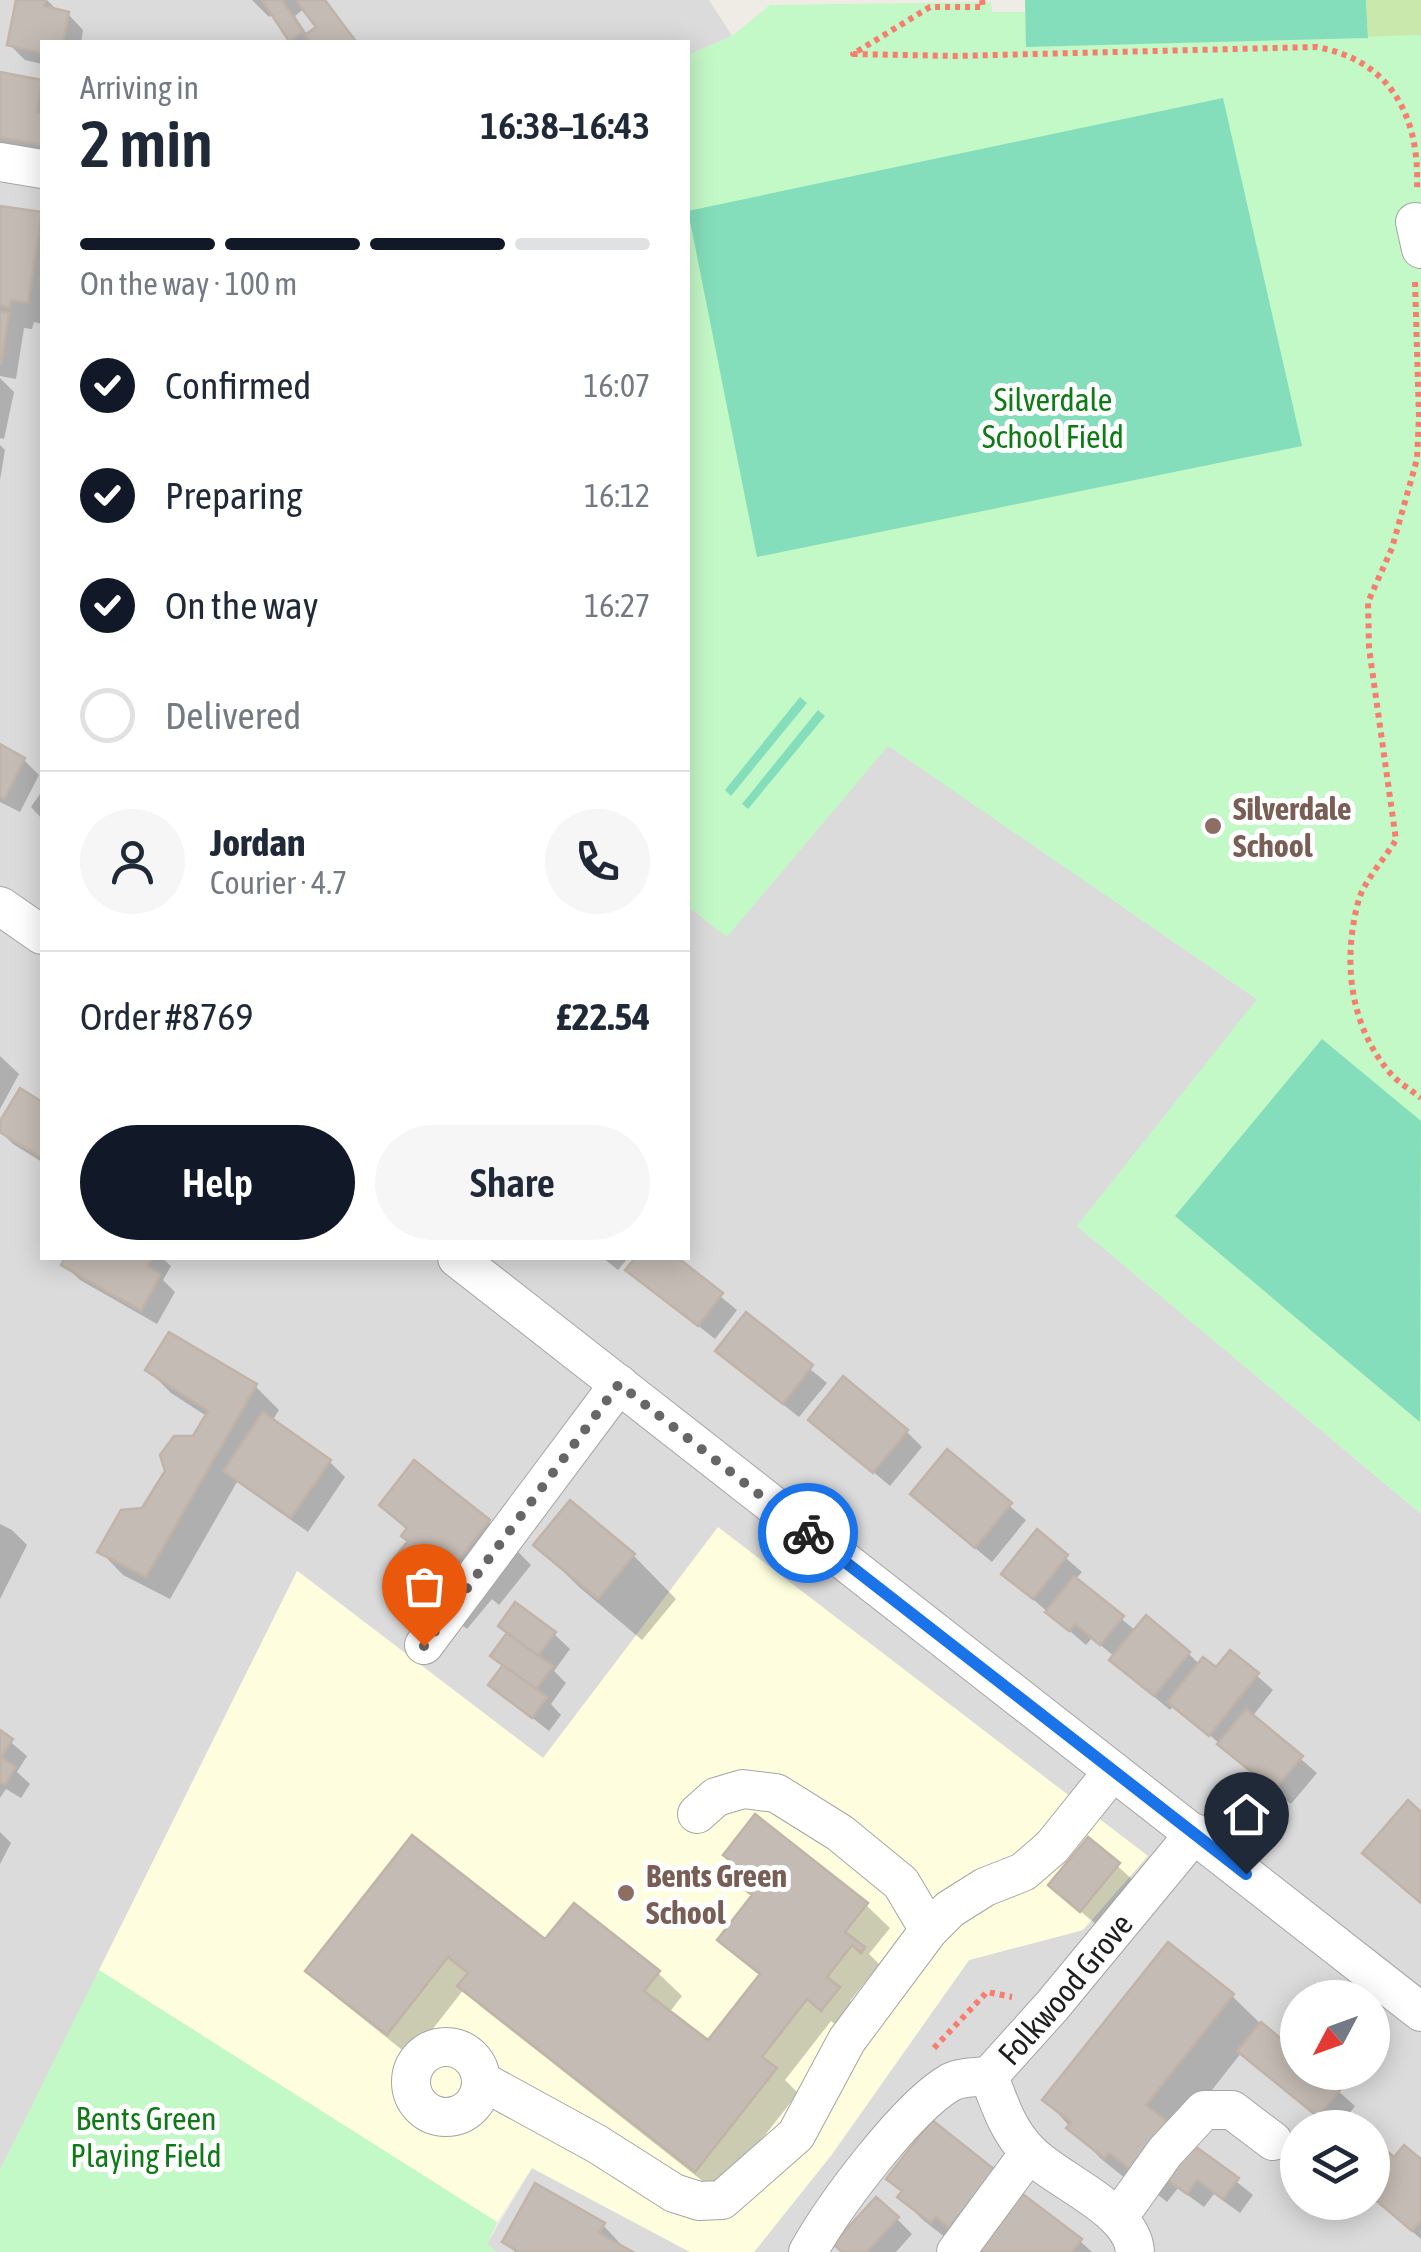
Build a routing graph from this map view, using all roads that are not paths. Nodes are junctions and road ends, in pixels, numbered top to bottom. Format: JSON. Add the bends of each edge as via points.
{"nodes":[{"id":1,"x":0,"y":162,"type":"edge"},
{"id":2,"x":40,"y":169,"type":"edge"},
{"id":3,"x":0,"y":906,"type":"edge"},
{"id":4,"x":40,"y":934,"type":"edge"},
{"id":5,"x":460,"y":1260,"type":"edge"},
{"id":6,"x":619,"y":1384,"type":"junction"},
{"id":7,"x":424,"y":1646,"type":"dead end"},
{"id":8,"x":1113,"y":1771,"type":"junction"},
{"id":9,"x":697,"y":1814,"type":"dead end"},
{"id":10,"x":1195,"y":1834,"type":"junction"},
{"id":11,"x":928,"y":1930,"type":"junction"},
{"id":12,"x":1421,"y":2012,"type":"edge"},
{"id":13,"x":989,"y":2076,"type":"junction"},
{"id":14,"x":482,"y":2081,"type":"dead end"},
{"id":15,"x":1273,"y":2141,"type":"dead end"},
{"id":16,"x":1029,"y":2153,"type":"junction"},
{"id":17,"x":1118,"y":2218,"type":"junction"},
{"id":18,"x":808,"y":2252,"type":"edge"},
{"id":19,"x":956,"y":2252,"type":"edge"},
{"id":20,"x":1135,"y":2252,"type":"edge"}],
"edges":[{"from":1,"to":2,"type":"street"},
{"from":3,"to":4,"type":"street"},
{"from":5,"to":6,"type":"street"},
{"from":6,"to":7,"type":"street"},
{"from":6,"to":8,"type":"street"},
{"from":8,"to":10,"type":"street"},
{"from":8,"to":11,"type":"street","via":[[1023,1872],[985,1887]]},
{"from":9,"to":11,"type":"street","via":[[716,1797],[743,1789],[776,1793],[902,1882]]},
{"from":10,"to":12,"type":"street"},
{"from":10,"to":13,"type":"street","name":"Folkwood Grove"},
{"from":11,"to":14,"type":"street","via":[[847,2040],[796,2135],[722,2200],[674,2193]]},
{"from":13,"to":16,"type":"street","name":"Folkwood Grove","via":[[1005,2119]]},
{"from":13,"to":18,"type":"street","via":[[954,2080],[915,2112],[855,2182]]},
{"from":15,"to":17,"type":"street","via":[[1232,2110],[1204,2110]]},
{"from":16,"to":17,"type":"street","name":"Folkwood Grove"},
{"from":16,"to":19,"type":"street"},
{"from":17,"to":20,"type":"street","name":"Folkwood Grove"}]}
